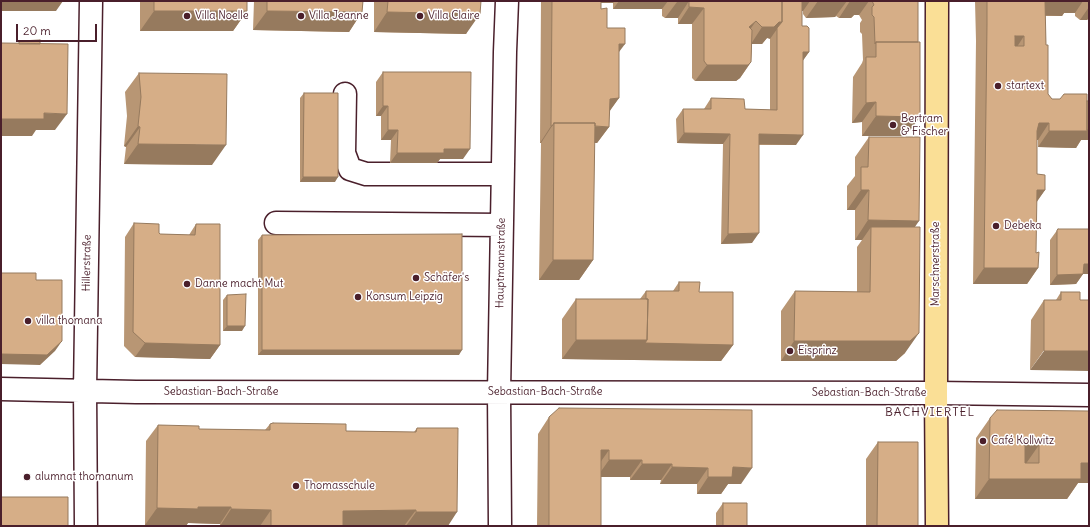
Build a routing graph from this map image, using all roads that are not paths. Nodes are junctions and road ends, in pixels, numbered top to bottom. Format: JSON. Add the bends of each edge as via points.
{"nodes":[{"id":1,"x":91,"y":1,"type":"edge"},
{"id":2,"x":507,"y":1,"type":"edge"},
{"id":3,"x":937,"y":1,"type":"edge"},
{"id":4,"x":345,"y":94,"type":"dead end"},
{"id":5,"x":502,"y":174,"type":"junction"},
{"id":6,"x":276,"y":223,"type":"dead end"},
{"id":7,"x":502,"y":225,"type":"junction"},
{"id":8,"x":1,"y":389,"type":"edge"},
{"id":9,"x":85,"y":390,"type":"junction"},
{"id":10,"x":499,"y":392,"type":"junction"},
{"id":11,"x":936,"y":393,"type":"junction"},
{"id":12,"x":1089,"y":396,"type":"edge"},
{"id":13,"x":86,"y":526,"type":"edge"},
{"id":14,"x":500,"y":526,"type":"edge"},
{"id":15,"x":937,"y":526,"type":"edge"}],
"edges":[{"from":1,"to":9,"type":"street","name":"Hillerstraße"},
{"from":2,"to":5,"type":"street","name":"Hauptmannstraße"},
{"from":3,"to":11,"type":"main road","name":"Marschnerstraße"},
{"from":4,"to":5,"type":"street","via":[[344,153],[350,169],[366,174]]},
{"from":5,"to":7,"type":"street","name":"Hauptmannstraße"},
{"from":6,"to":7,"type":"street"},
{"from":7,"to":10,"type":"street","name":"Hauptmannstraße"},
{"from":8,"to":9,"type":"street","name":"Sebastian-Bach-Straße"},
{"from":9,"to":10,"type":"street","name":"Sebastian-Bach-Straße"},
{"from":9,"to":13,"type":"street","name":"Hillerstraße"},
{"from":10,"to":11,"type":"street","name":"Sebastian-Bach-Straße"},
{"from":10,"to":14,"type":"street","name":"Hauptmannstraße"},
{"from":11,"to":12,"type":"street","name":"Sebastian-Bach-Straße"},
{"from":11,"to":15,"type":"main road","name":"Marschnerstraße"}]}
